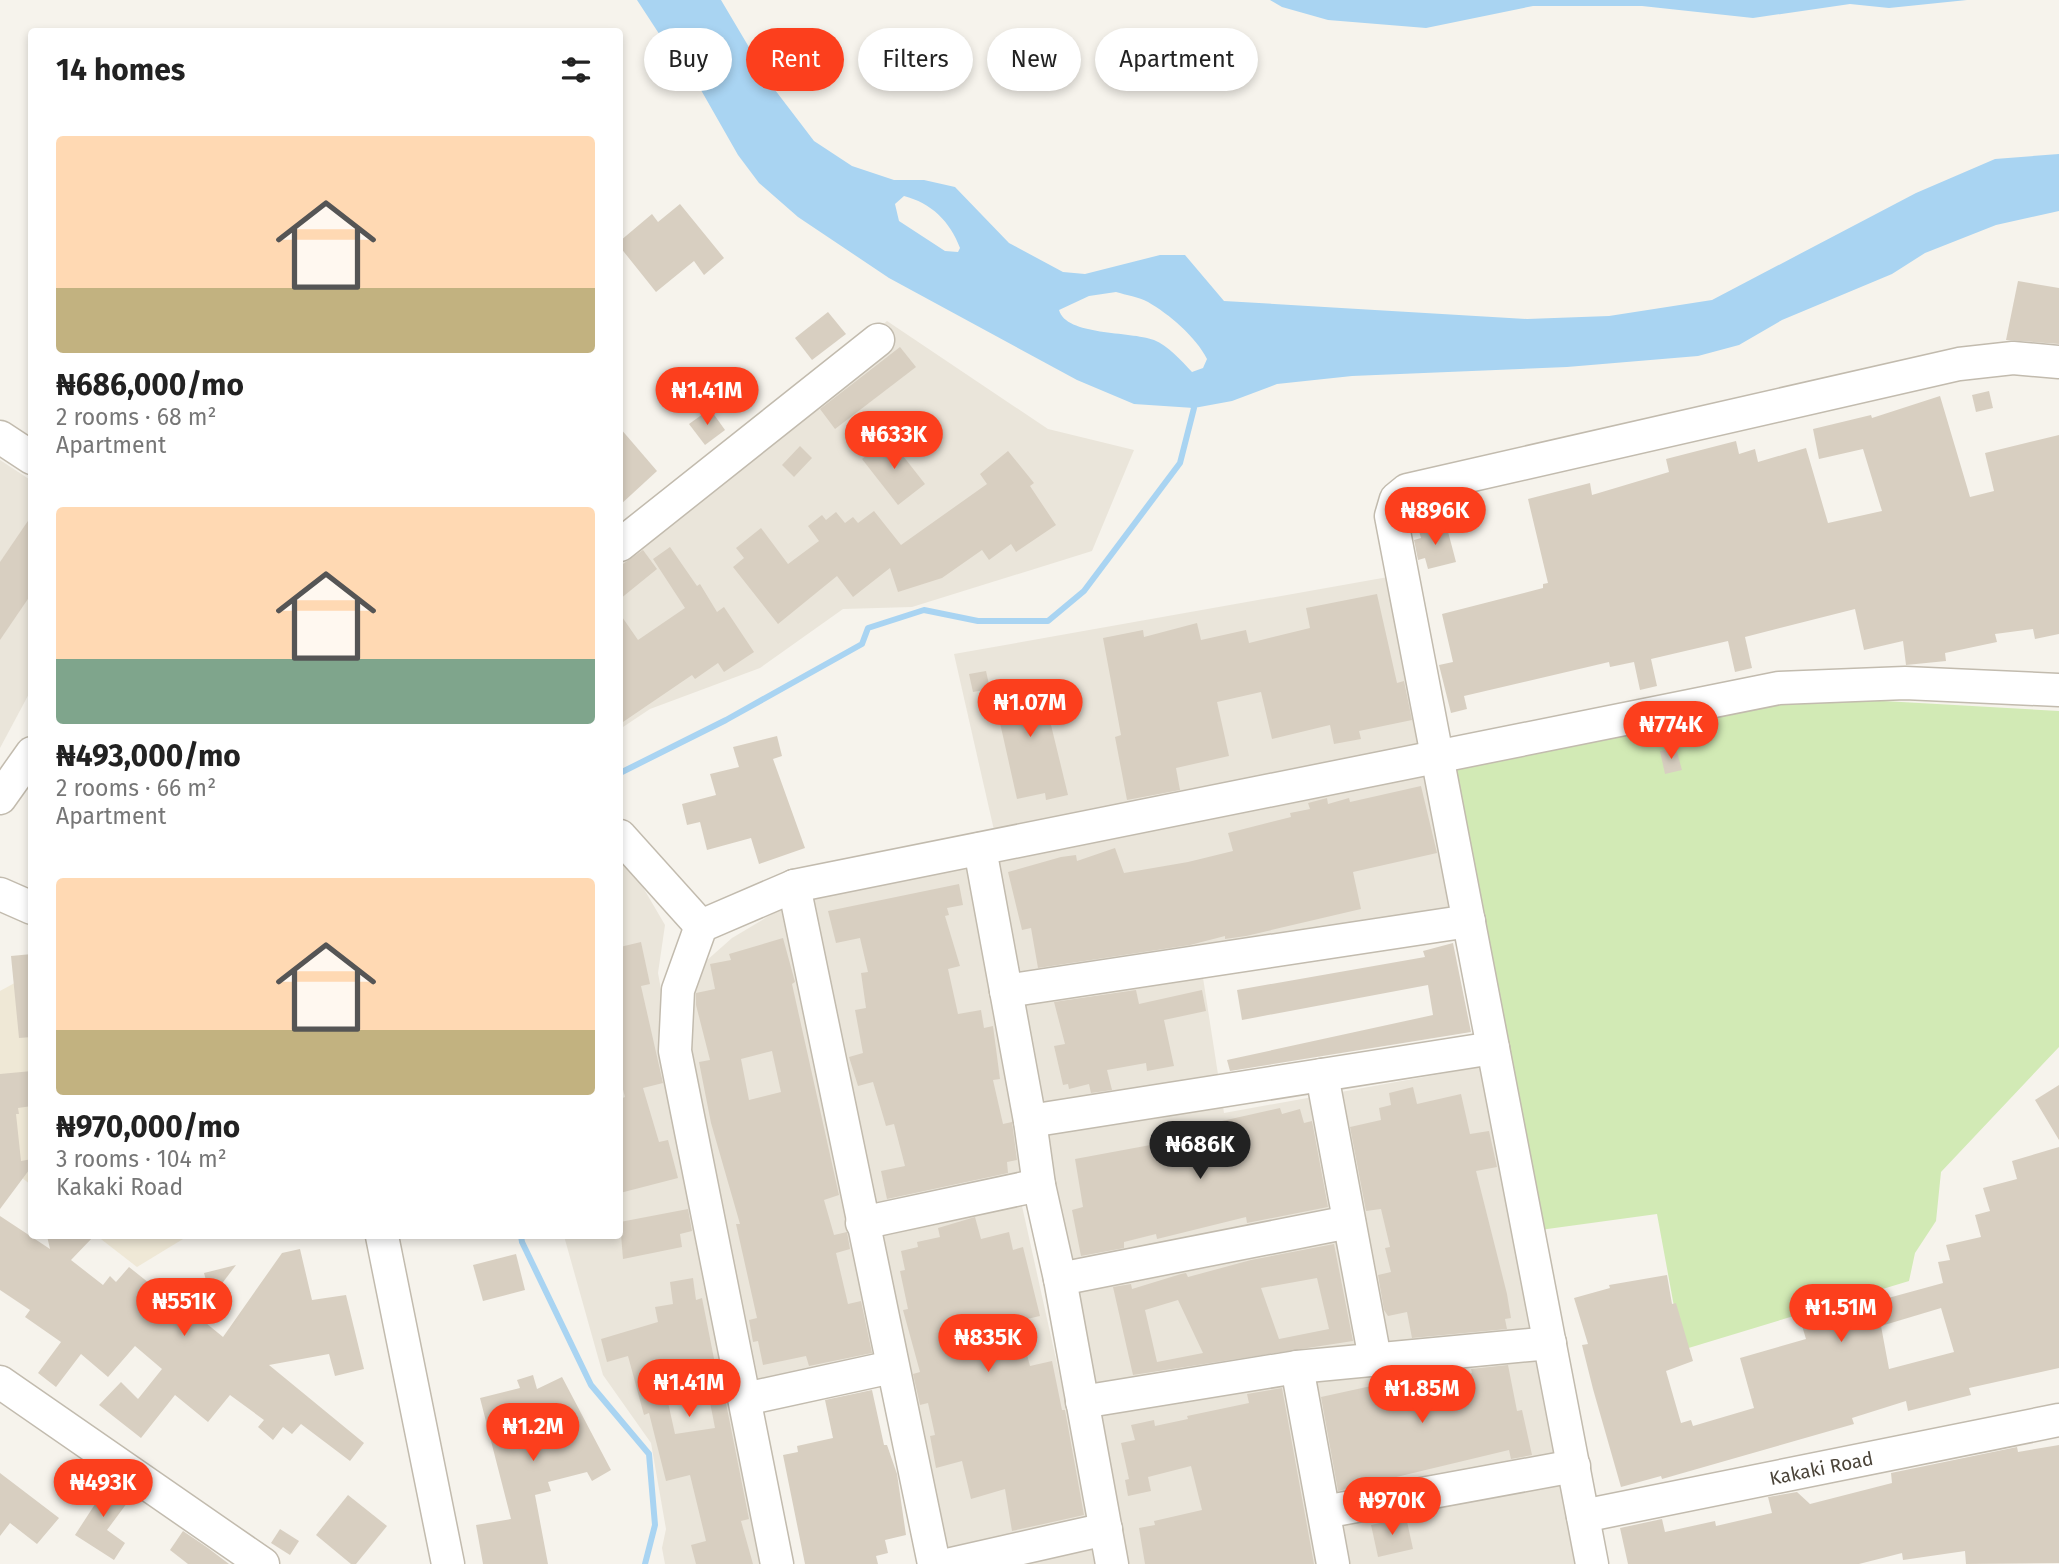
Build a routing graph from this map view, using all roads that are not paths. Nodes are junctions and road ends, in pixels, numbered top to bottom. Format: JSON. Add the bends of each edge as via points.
{"nodes":[{"id":1,"x":878,"y":340,"type":"dead end"},
{"id":2,"x":2059,"y":362,"type":"edge"},
{"id":3,"x":0,"y":437,"type":"edge"},
{"id":4,"x":28,"y":455,"type":"edge"},
{"id":5,"x":623,"y":543,"type":"edge"},
{"id":6,"x":2059,"y":690,"type":"edge"},
{"id":7,"x":1437,"y":755,"type":"junction"},
{"id":8,"x":28,"y":759,"type":"edge"},
{"id":9,"x":0,"y":799,"type":"edge"},
{"id":10,"x":623,"y":839,"type":"edge"},
{"id":11,"x":980,"y":849,"type":"junction"},
{"id":12,"x":794,"y":886,"type":"junction"},
{"id":13,"x":0,"y":894,"type":"edge"},
{"id":14,"x":28,"y":906,"type":"edge"},
{"id":15,"x":1469,"y":921,"type":"junction"},
{"id":16,"x":701,"y":926,"type":"junction"},
{"id":17,"x":1006,"y":991,"type":"junction"},
{"id":18,"x":1493,"y":1048,"type":"junction"},
{"id":19,"x":1322,"y":1075,"type":"junction"},
{"id":20,"x":1031,"y":1121,"type":"junction"},
{"id":21,"x":1039,"y":1185,"type":"junction"},
{"id":22,"x":1349,"y":1222,"type":"junction"},
{"id":23,"x":862,"y":1223,"type":"junction"},
{"id":24,"x":383,"y":1239,"type":"edge"},
{"id":25,"x":1060,"y":1279,"type":"junction"},
{"id":26,"x":1550,"y":1343,"type":"junction"},
{"id":27,"x":1375,"y":1359,"type":"junction"},
{"id":28,"x":892,"y":1367,"type":"junction"},
{"id":29,"x":1297,"y":1367,"type":"junction"},
{"id":30,"x":0,"y":1382,"type":"edge"},
{"id":31,"x":745,"y":1399,"type":"junction"},
{"id":32,"x":1082,"y":1402,"type":"junction"},
{"id":33,"x":2059,"y":1420,"type":"edge"},
{"id":34,"x":1574,"y":1466,"type":"junction"},
{"id":35,"x":1324,"y":1512,"type":"junction"},
{"id":36,"x":1583,"y":1516,"type":"junction"},
{"id":37,"x":1106,"y":1529,"type":"junction"},
{"id":38,"x":263,"y":1564,"type":"edge"},
{"id":39,"x":448,"y":1564,"type":"edge"},
{"id":40,"x":777,"y":1564,"type":"edge"},
{"id":41,"x":934,"y":1564,"type":"edge"},
{"id":42,"x":951,"y":1564,"type":"edge"},
{"id":43,"x":1112,"y":1564,"type":"edge"},
{"id":44,"x":1334,"y":1564,"type":"edge"},
{"id":45,"x":1592,"y":1564,"type":"edge"}],
"edges":[{"from":1,"to":5,"type":"street"},
{"from":2,"to":7,"type":"street","via":[[2013,358],[1959,364],[1407,490],[1396,499],[1391,516]]},
{"from":3,"to":4,"type":"street"},
{"from":6,"to":7,"type":"street","via":[[1905,682],[1779,688]]},
{"from":7,"to":11,"type":"street"},
{"from":7,"to":15,"type":"street"},
{"from":8,"to":9,"type":"street"},
{"from":10,"to":16,"type":"street"},
{"from":11,"to":12,"type":"street"},
{"from":11,"to":17,"type":"street"},
{"from":12,"to":16,"type":"street"},
{"from":12,"to":23,"type":"street"},
{"from":13,"to":14,"type":"street"},
{"from":15,"to":17,"type":"street"},
{"from":15,"to":18,"type":"street"},
{"from":16,"to":31,"type":"street","via":[[678,990],[675,1051]]},
{"from":17,"to":20,"type":"street"},
{"from":18,"to":19,"type":"street"},
{"from":18,"to":26,"type":"street"},
{"from":19,"to":20,"type":"street"},
{"from":19,"to":22,"type":"street"},
{"from":20,"to":21,"type":"street"},
{"from":21,"to":23,"type":"street"},
{"from":21,"to":25,"type":"street"},
{"from":22,"to":25,"type":"street"},
{"from":22,"to":27,"type":"street"},
{"from":23,"to":28,"type":"street"},
{"from":24,"to":39,"type":"street"},
{"from":25,"to":32,"type":"street"},
{"from":26,"to":27,"type":"street"},
{"from":26,"to":34,"type":"street"},
{"from":27,"to":29,"type":"street"},
{"from":28,"to":31,"type":"street"},
{"from":28,"to":41,"type":"street"},
{"from":29,"to":32,"type":"street"},
{"from":29,"to":35,"type":"street"},
{"from":30,"to":38,"type":"street"},
{"from":31,"to":40,"type":"street"},
{"from":32,"to":37,"type":"street"},
{"from":33,"to":36,"type":"street","name":"Kakaki Road"},
{"from":34,"to":35,"type":"street"},
{"from":34,"to":36,"type":"street"},
{"from":35,"to":44,"type":"street"},
{"from":36,"to":45,"type":"street"},
{"from":37,"to":42,"type":"street"},
{"from":37,"to":43,"type":"street"}]}
